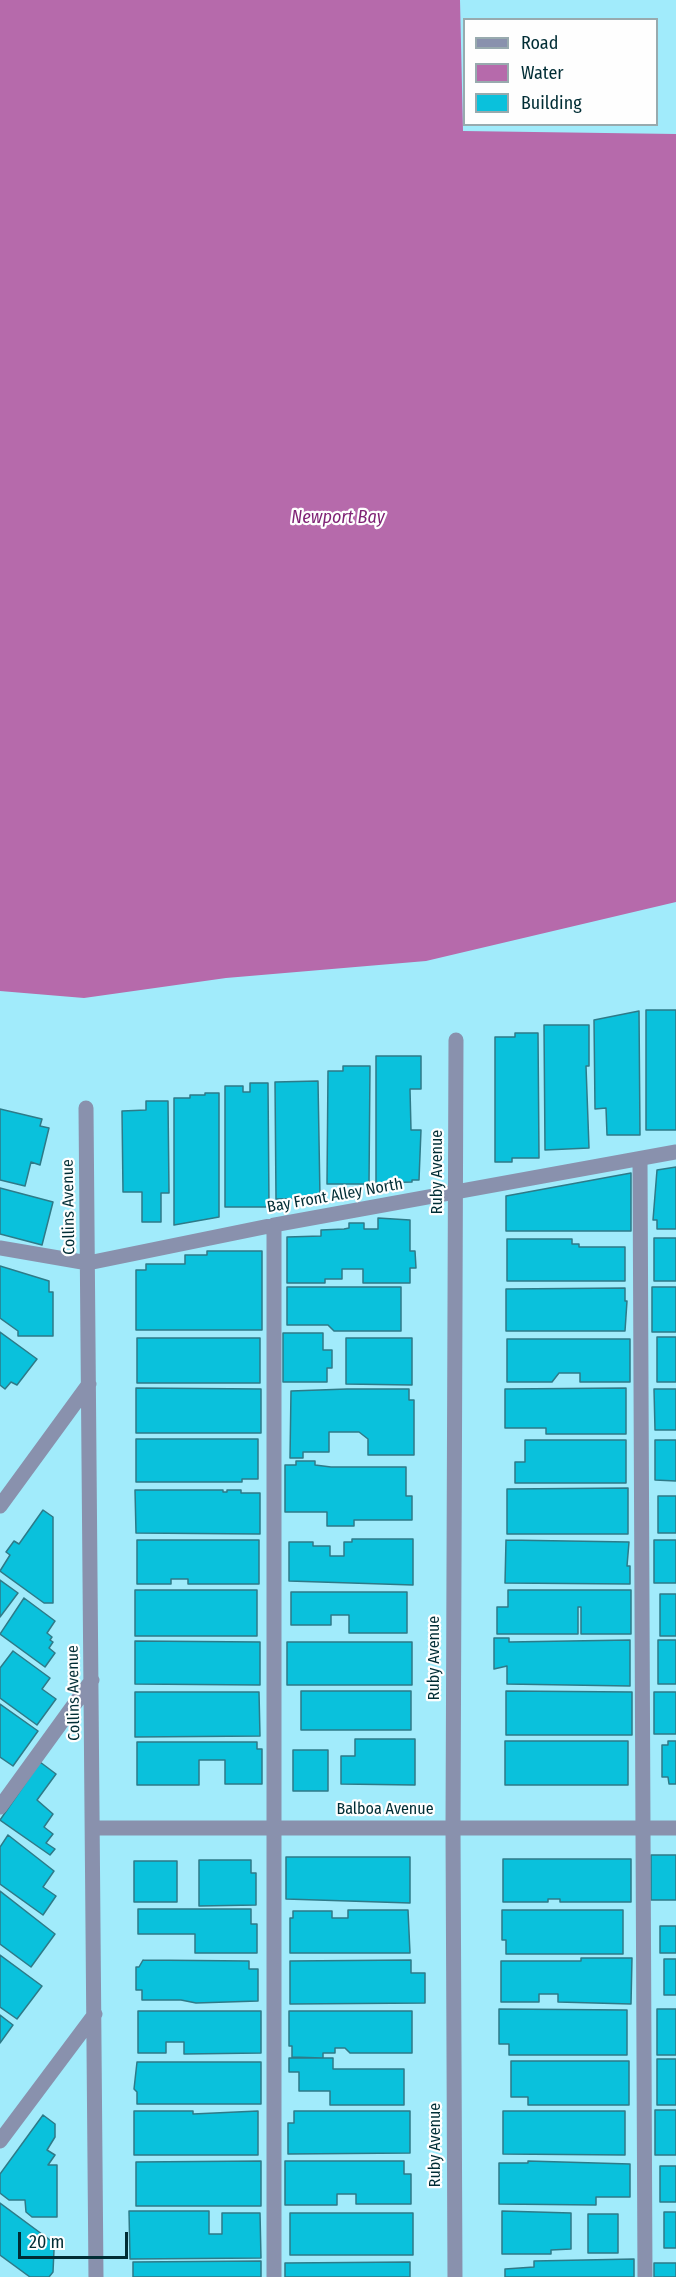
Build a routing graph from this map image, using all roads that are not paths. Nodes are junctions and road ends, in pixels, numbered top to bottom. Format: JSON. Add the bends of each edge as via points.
{"nodes":[{"id":1,"x":456,"y":1040,"type":"dead end"},
{"id":2,"x":86,"y":1108,"type":"dead end"},
{"id":3,"x":676,"y":1152,"type":"edge"},
{"id":4,"x":640,"y":1159,"type":"junction"},
{"id":5,"x":456,"y":1193,"type":"junction"},
{"id":6,"x":274,"y":1225,"type":"junction"},
{"id":7,"x":0,"y":1248,"type":"edge"},
{"id":8,"x":88,"y":1263,"type":"junction"},
{"id":9,"x":89,"y":1384,"type":"junction"},
{"id":10,"x":0,"y":1506,"type":"edge"},
{"id":11,"x":92,"y":1680,"type":"junction"},
{"id":12,"x":0,"y":1807,"type":"edge"},
{"id":13,"x":94,"y":1828,"type":"junction"},
{"id":14,"x":274,"y":1828,"type":"junction"},
{"id":15,"x":453,"y":1828,"type":"junction"},
{"id":16,"x":644,"y":1828,"type":"junction"},
{"id":17,"x":676,"y":1828,"type":"edge"},
{"id":18,"x":95,"y":2014,"type":"junction"},
{"id":19,"x":0,"y":2141,"type":"edge"},
{"id":20,"x":96,"y":2277,"type":"edge"},
{"id":21,"x":274,"y":2277,"type":"edge"},
{"id":22,"x":455,"y":2277,"type":"edge"},
{"id":23,"x":645,"y":2277,"type":"edge"}],
"edges":[{"from":1,"to":5,"type":"street","name":"Ruby Avenue"},
{"from":2,"to":8,"type":"street","name":"Collins Avenue"},
{"from":3,"to":4,"type":"street","name":"Bay Front Alley North"},
{"from":4,"to":5,"type":"street","name":"Bay Front Alley North"},
{"from":4,"to":16,"type":"street"},
{"from":5,"to":6,"type":"street","name":"Bay Front Alley North"},
{"from":5,"to":15,"type":"street","name":"Ruby Avenue"},
{"from":6,"to":8,"type":"street","name":"Bay Front Alley North"},
{"from":6,"to":14,"type":"street"},
{"from":7,"to":8,"type":"street","name":"Bay Front Alley North"},
{"from":8,"to":9,"type":"street","name":"Collins Avenue"},
{"from":9,"to":10,"type":"street"},
{"from":9,"to":11,"type":"street","name":"Collins Avenue"},
{"from":11,"to":12,"type":"street"},
{"from":11,"to":13,"type":"street","name":"Collins Avenue"},
{"from":13,"to":14,"type":"street","name":"Balboa Avenue"},
{"from":13,"to":18,"type":"street","name":"Collins Avenue"},
{"from":14,"to":15,"type":"street","name":"Balboa Avenue"},
{"from":14,"to":21,"type":"street"},
{"from":15,"to":16,"type":"street","name":"Balboa Avenue"},
{"from":15,"to":22,"type":"street","name":"Ruby Avenue"},
{"from":16,"to":17,"type":"street","name":"Balboa Avenue"},
{"from":16,"to":23,"type":"street"},
{"from":18,"to":19,"type":"street"},
{"from":18,"to":20,"type":"street","name":"Collins Avenue"}]}
